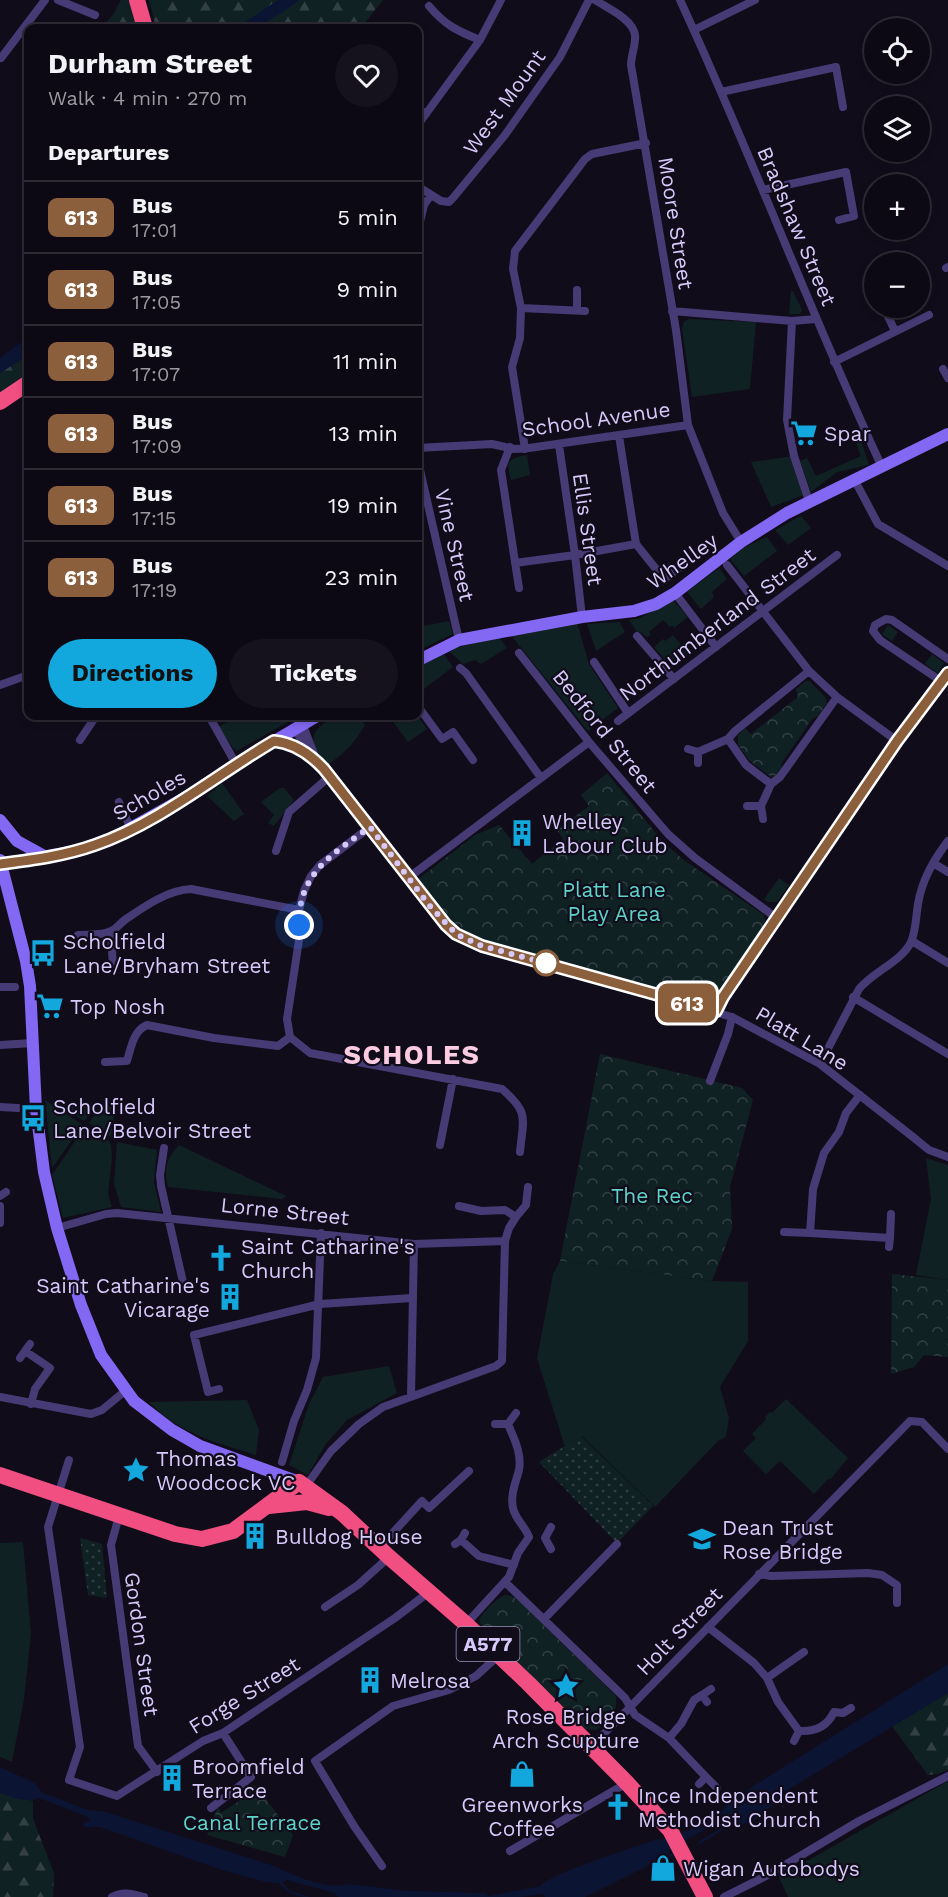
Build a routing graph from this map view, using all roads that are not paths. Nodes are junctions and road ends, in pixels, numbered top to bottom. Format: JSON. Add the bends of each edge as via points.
{"nodes":[{"id":1,"x":45,"y":0,"type":"edge"},
{"id":2,"x":58,"y":0,"type":"edge"},
{"id":3,"x":137,"y":0,"type":"edge"},
{"id":4,"x":501,"y":0,"type":"edge"},
{"id":5,"x":588,"y":0,"type":"edge"},
{"id":6,"x":595,"y":0,"type":"edge"},
{"id":7,"x":680,"y":0,"type":"edge"},
{"id":8,"x":755,"y":0,"type":"edge"},
{"id":9,"x":429,"y":6,"type":"dead end"},
{"id":10,"x":95,"y":15,"type":"dead end"},
{"id":11,"x":27,"y":24,"type":"edge"},
{"id":12,"x":144,"y":24,"type":"edge"},
{"id":13,"x":24,"y":28,"type":"edge"},
{"id":14,"x":693,"y":30,"type":"junction"},
{"id":15,"x":480,"y":40,"type":"junction"},
{"id":16,"x":2,"y":58,"type":"dead end"},
{"id":17,"x":721,"y":92,"type":"junction"},
{"id":18,"x":843,"y":106,"type":"dead end"},
{"id":19,"x":422,"y":111,"type":"edge"},
{"id":20,"x":426,"y":114,"type":"junction"},
{"id":21,"x":422,"y":119,"type":"edge"},
{"id":22,"x":646,"y":143,"type":"junction"},
{"id":23,"x":422,"y":189,"type":"edge"},
{"id":24,"x":763,"y":190,"type":"junction"},
{"id":25,"x":431,"y":195,"type":"junction"},
{"id":26,"x":422,"y":213,"type":"edge"},
{"id":27,"x":839,"y":220,"type":"dead end"},
{"id":28,"x":577,"y":290,"type":"dead end"},
{"id":29,"x":521,"y":308,"type":"junction"},
{"id":30,"x":672,"y":311,"type":"junction"},
{"id":31,"x":889,"y":318,"type":"edge"},
{"id":32,"x":923,"y":318,"type":"edge"},
{"id":33,"x":816,"y":319,"type":"junction"},
{"id":34,"x":792,"y":321,"type":"junction"},
{"id":35,"x":895,"y":331,"type":"junction"},
{"id":36,"x":834,"y":362,"type":"junction"},
{"id":37,"x":943,"y":369,"type":"dead end"},
{"id":38,"x":948,"y":378,"type":"edge"},
{"id":39,"x":24,"y":386,"type":"edge"},
{"id":40,"x":0,"y":402,"type":"edge"},
{"id":41,"x":688,"y":425,"type":"junction"},
{"id":42,"x":948,"y":434,"type":"edge"},
{"id":43,"x":619,"y":436,"type":"junction"},
{"id":44,"x":558,"y":445,"type":"junction"},
{"id":45,"x":510,"y":447,"type":"junction"},
{"id":46,"x":422,"y":448,"type":"edge"},
{"id":47,"x":525,"y":449,"type":"junction"},
{"id":48,"x":881,"y":465,"type":"junction"},
{"id":49,"x":422,"y":479,"type":"edge"},
{"id":50,"x":854,"y":479,"type":"junction"},
{"id":51,"x":809,"y":501,"type":"junction"},
{"id":52,"x":741,"y":542,"type":"junction"},
{"id":53,"x":636,"y":544,"type":"junction"},
{"id":54,"x":575,"y":555,"type":"junction"},
{"id":55,"x":837,"y":555,"type":"dead end"},
{"id":56,"x":947,"y":562,"type":"edge"},
{"id":57,"x":515,"y":563,"type":"junction"},
{"id":58,"x":686,"y":563,"type":"dead end"},
{"id":59,"x":727,"y":565,"type":"dead end"},
{"id":60,"x":519,"y":588,"type":"dead end"},
{"id":61,"x":675,"y":593,"type":"junction"},
{"id":62,"x":763,"y":611,"type":"junction"},
{"id":63,"x":582,"y":618,"type":"junction"},
{"id":64,"x":637,"y":636,"type":"dead end"},
{"id":65,"x":459,"y":640,"type":"junction"},
{"id":66,"x":716,"y":647,"type":"junction"},
{"id":67,"x":519,"y":653,"type":"dead end"},
{"id":68,"x":422,"y":658,"type":"edge"},
{"id":69,"x":948,"y":659,"type":"edge"},
{"id":70,"x":594,"y":662,"type":"dead end"},
{"id":71,"x":466,"y":670,"type":"dead end"},
{"id":72,"x":809,"y":671,"type":"junction"},
{"id":73,"x":948,"y":674,"type":"edge"},
{"id":74,"x":24,"y":676,"type":"edge"},
{"id":75,"x":674,"y":679,"type":"junction"},
{"id":76,"x":941,"y":681,"type":"junction"},
{"id":77,"x":0,"y":685,"type":"edge"},
{"id":78,"x":837,"y":698,"type":"junction"},
{"id":79,"x":422,"y":712,"type":"edge"},
{"id":80,"x":628,"y":714,"type":"junction"},
{"id":81,"x":93,"y":720,"type":"edge"},
{"id":82,"x":211,"y":720,"type":"edge"},
{"id":83,"x":309,"y":720,"type":"edge"},
{"id":84,"x":618,"y":721,"type":"dead end"},
{"id":85,"x":298,"y":726,"type":"junction"},
{"id":86,"x":728,"y":739,"type":"junction"},
{"id":87,"x":80,"y":741,"type":"dead end"},
{"id":88,"x":274,"y":741,"type":"junction"},
{"id":89,"x":897,"y":741,"type":"junction"},
{"id":90,"x":589,"y":742,"type":"junction"},
{"id":91,"x":688,"y":749,"type":"dead end"},
{"id":92,"x":698,"y":752,"type":"junction"},
{"id":93,"x":316,"y":760,"type":"junction"},
{"id":94,"x":473,"y":760,"type":"dead end"},
{"id":95,"x":698,"y":763,"type":"dead end"},
{"id":96,"x":236,"y":764,"type":"junction"},
{"id":97,"x":330,"y":776,"type":"junction"},
{"id":98,"x":541,"y":778,"type":"junction"},
{"id":99,"x":771,"y":784,"type":"junction"},
{"id":100,"x":119,"y":802,"type":"dead end"},
{"id":101,"x":747,"y":806,"type":"dead end"},
{"id":102,"x":760,"y":806,"type":"junction"},
{"id":103,"x":763,"y":819,"type":"dead end"},
{"id":104,"x":0,"y":820,"type":"edge"},
{"id":105,"x":370,"y":827,"type":"junction"},
{"id":106,"x":131,"y":829,"type":"junction"},
{"id":107,"x":948,"y":841,"type":"edge"},
{"id":108,"x":276,"y":851,"type":"dead end"},
{"id":109,"x":46,"y":857,"type":"junction"},
{"id":110,"x":0,"y":862,"type":"edge"},
{"id":111,"x":933,"y":863,"type":"junction"},
{"id":112,"x":948,"y":872,"type":"edge"},
{"id":113,"x":408,"y":878,"type":"junction"},
{"id":114,"x":299,"y":910,"type":"junction"},
{"id":115,"x":778,"y":919,"type":"junction"},
{"id":116,"x":111,"y":932,"type":"junction"},
{"id":117,"x":78,"y":935,"type":"dead end"},
{"id":118,"x":912,"y":941,"type":"junction"},
{"id":119,"x":948,"y":963,"type":"edge"},
{"id":120,"x":113,"y":968,"type":"dead end"},
{"id":121,"x":0,"y":987,"type":"edge"},
{"id":122,"x":15,"y":987,"type":"dead end"},
{"id":123,"x":854,"y":997,"type":"junction"},
{"id":124,"x":716,"y":1011,"type":"junction"},
{"id":125,"x":732,"y":1017,"type":"junction"},
{"id":126,"x":290,"y":1037,"type":"junction"},
{"id":127,"x":33,"y":1043,"type":"junction"},
{"id":128,"x":0,"y":1045,"type":"edge"},
{"id":129,"x":948,"y":1054,"type":"edge"},
{"id":130,"x":105,"y":1062,"type":"dead end"},
{"id":131,"x":820,"y":1064,"type":"junction"},
{"id":132,"x":453,"y":1079,"type":"junction"},
{"id":133,"x":710,"y":1081,"type":"dead end"},
{"id":134,"x":860,"y":1095,"type":"junction"},
{"id":135,"x":0,"y":1107,"type":"edge"},
{"id":136,"x":36,"y":1109,"type":"junction"},
{"id":137,"x":440,"y":1146,"type":"dead end"},
{"id":138,"x":164,"y":1148,"type":"dead end"},
{"id":139,"x":520,"y":1152,"type":"dead end"},
{"id":140,"x":948,"y":1157,"type":"edge"},
{"id":141,"x":528,"y":1187,"type":"dead end"},
{"id":142,"x":0,"y":1206,"type":"edge"},
{"id":143,"x":459,"y":1206,"type":"dead end"},
{"id":144,"x":891,"y":1214,"type":"dead end"},
{"id":145,"x":516,"y":1216,"type":"junction"},
{"id":146,"x":169,"y":1217,"type":"junction"},
{"id":147,"x":0,"y":1224,"type":"edge"},
{"id":148,"x":57,"y":1228,"type":"junction"},
{"id":149,"x":784,"y":1232,"type":"dead end"},
{"id":150,"x":321,"y":1233,"type":"junction"},
{"id":151,"x":810,"y":1233,"type":"junction"},
{"id":152,"x":505,"y":1241,"type":"junction"},
{"id":153,"x":414,"y":1244,"type":"junction"},
{"id":154,"x":183,"y":1282,"type":"dead end"},
{"id":155,"x":412,"y":1298,"type":"junction"},
{"id":156,"x":320,"y":1304,"type":"junction"},
{"id":157,"x":25,"y":1351,"type":"dead end"},
{"id":158,"x":219,"y":1389,"type":"dead end"},
{"id":159,"x":125,"y":1391,"type":"junction"},
{"id":160,"x":411,"y":1396,"type":"junction"},
{"id":161,"x":1,"y":1399,"type":"edge"},
{"id":162,"x":31,"y":1404,"type":"junction"},
{"id":163,"x":516,"y":1413,"type":"dead end"},
{"id":164,"x":495,"y":1424,"type":"dead end"},
{"id":165,"x":508,"y":1424,"type":"junction"},
{"id":166,"x":948,"y":1449,"type":"edge"},
{"id":167,"x":69,"y":1460,"type":"dead end"},
{"id":168,"x":282,"y":1462,"type":"dead end"},
{"id":169,"x":470,"y":1471,"type":"dead end"},
{"id":170,"x":0,"y":1475,"type":"edge"},
{"id":171,"x":302,"y":1484,"type":"junction"},
{"id":172,"x":57,"y":1495,"type":"junction"},
{"id":173,"x":266,"y":1507,"type":"junction"},
{"id":174,"x":342,"y":1513,"type":"junction"},
{"id":175,"x":119,"y":1516,"type":"junction"},
{"id":176,"x":552,"y":1527,"type":"dead end"},
{"id":177,"x":529,"y":1536,"type":"junction"},
{"id":178,"x":545,"y":1538,"type":"junction"},
{"id":179,"x":460,"y":1539,"type":"dead end"},
{"id":180,"x":617,"y":1544,"type":"dead end"},
{"id":181,"x":551,"y":1549,"type":"dead end"},
{"id":182,"x":384,"y":1553,"type":"junction"},
{"id":183,"x":514,"y":1565,"type":"junction"},
{"id":184,"x":759,"y":1574,"type":"junction"},
{"id":185,"x":505,"y":1582,"type":"junction"},
{"id":186,"x":429,"y":1592,"type":"junction"},
{"id":187,"x":897,"y":1603,"type":"dead end"},
{"id":188,"x":325,"y":1607,"type":"dead end"},
{"id":189,"x":544,"y":1619,"type":"junction"},
{"id":190,"x":466,"y":1624,"type":"junction"},
{"id":191,"x":708,"y":1627,"type":"junction"},
{"id":192,"x":806,"y":1651,"type":"dead end"},
{"id":193,"x":500,"y":1655,"type":"junction"},
{"id":194,"x":767,"y":1678,"type":"junction"},
{"id":195,"x":711,"y":1689,"type":"dead end"},
{"id":196,"x":630,"y":1707,"type":"junction"},
{"id":197,"x":851,"y":1708,"type":"dead end"},
{"id":198,"x":799,"y":1731,"type":"junction"},
{"id":199,"x":223,"y":1733,"type":"junction"},
{"id":200,"x":669,"y":1738,"type":"junction"},
{"id":201,"x":794,"y":1742,"type":"dead end"},
{"id":202,"x":591,"y":1747,"type":"junction"},
{"id":203,"x":157,"y":1772,"type":"junction"},
{"id":204,"x":948,"y":1776,"type":"edge"},
{"id":205,"x":706,"y":1777,"type":"junction"},
{"id":206,"x":627,"y":1783,"type":"junction"},
{"id":207,"x":699,"y":1784,"type":"dead end"},
{"id":208,"x":717,"y":1788,"type":"dead end"},
{"id":209,"x":211,"y":1808,"type":"dead end"},
{"id":210,"x":510,"y":1851,"type":"dead end"},
{"id":211,"x":382,"y":1866,"type":"dead end"},
{"id":212,"x":112,"y":1897,"type":"edge"},
{"id":213,"x":144,"y":1897,"type":"edge"},
{"id":214,"x":705,"y":1897,"type":"edge"},
{"id":215,"x":724,"y":1897,"type":"edge"}],
"edges":[{"from":1,"to":11,"type":"street"},
{"from":2,"to":10,"type":"street"},
{"from":3,"to":12,"type":"highway"},
{"from":4,"to":15,"type":"street"},
{"from":5,"to":25,"type":"street","name":"West Mount","via":[[560,57],[498,144],[449,202]]},
{"from":6,"to":22,"type":"street","name":"Moore Street","via":[[624,19],[635,34],[631,64]]},
{"from":7,"to":14,"type":"street","name":"Bradshaw Street"},
{"from":8,"to":14,"type":"street"},
{"from":9,"to":15,"type":"street","via":[[456,31]]},
{"from":13,"to":16,"type":"street"},
{"from":14,"to":17,"type":"street","name":"Bradshaw Street"},
{"from":15,"to":20,"type":"street"},
{"from":17,"to":18,"type":"street","via":[[836,67]]},
{"from":17,"to":24,"type":"street","name":"Bradshaw Street"},
{"from":19,"to":20,"type":"street"},
{"from":20,"to":21,"type":"street"},
{"from":22,"to":29,"type":"street","via":[[592,154],[585,159],[515,251],[513,269]]},
{"from":22,"to":30,"type":"street","name":"Moore Street"},
{"from":23,"to":25,"type":"street"},
{"from":24,"to":27,"type":"street","via":[[846,172],[854,216]]},
{"from":24,"to":33,"type":"street","name":"Bradshaw Street"},
{"from":25,"to":26,"type":"street"},
{"from":28,"to":29,"type":"street","via":[[581,310]]},
{"from":29,"to":47,"type":"street","via":[[520,338],[512,367]]},
{"from":30,"to":34,"type":"street"},
{"from":30,"to":41,"type":"street","name":"Moore Street"},
{"from":31,"to":35,"type":"street"},
{"from":32,"to":35,"type":"street"},
{"from":33,"to":34,"type":"street"},
{"from":33,"to":36,"type":"street","name":"Bradshaw Street"},
{"from":34,"to":51,"type":"street","via":[[787,420]]},
{"from":35,"to":36,"type":"street"},
{"from":36,"to":48,"type":"street","name":"Bradshaw Street"},
{"from":37,"to":38,"type":"street"},
{"from":39,"to":40,"type":"highway"},
{"from":41,"to":43,"type":"street","name":"School Avenue"},
{"from":41,"to":52,"type":"street","name":"Moore Street","via":[[723,513]]},
{"from":42,"to":48,"type":"main road","name":"Whelley"},
{"from":43,"to":44,"type":"street","name":"School Avenue"},
{"from":43,"to":53,"type":"street"},
{"from":44,"to":47,"type":"street","name":"School Avenue"},
{"from":44,"to":54,"type":"street","name":"Ellis Street"},
{"from":45,"to":46,"type":"street","name":"School Avenue","via":[[492,444]]},
{"from":45,"to":47,"type":"street","name":"School Avenue"},
{"from":45,"to":57,"type":"street","via":[[501,470]]},
{"from":48,"to":50,"type":"main road","name":"Whelley"},
{"from":49,"to":65,"type":"street","name":"Vine Street"},
{"from":50,"to":51,"type":"main road","name":"Whelley"},
{"from":50,"to":56,"type":"street","via":[[878,524]]},
{"from":51,"to":52,"type":"main road","name":"Whelley"},
{"from":52,"to":61,"type":"main road","name":"Whelley"},
{"from":53,"to":54,"type":"street"},
{"from":53,"to":58,"type":"street","via":[[664,579]]},
{"from":54,"to":57,"type":"street"},
{"from":54,"to":63,"type":"street","name":"Ellis Street"},
{"from":55,"to":62,"type":"street","name":"Northumberland Street"},
{"from":57,"to":60,"type":"street"},
{"from":59,"to":62,"type":"street"},
{"from":61,"to":63,"type":"main road","name":"Whelley","via":[[634,610]]},
{"from":61,"to":66,"type":"street"},
{"from":62,"to":66,"type":"street","name":"Northumberland Street"},
{"from":62,"to":72,"type":"street"},
{"from":63,"to":65,"type":"main road","name":"Whelley"},
{"from":64,"to":75,"type":"street"},
{"from":65,"to":68,"type":"main road","name":"Whelley"},
{"from":66,"to":75,"type":"street","name":"Northumberland Street"},
{"from":67,"to":90,"type":"street","name":"Bedford Street"},
{"from":69,"to":76,"type":"street","via":[[892,620],[875,625],[873,632],[880,640]]},
{"from":70,"to":80,"type":"street"},
{"from":71,"to":98,"type":"street"},
{"from":72,"to":78,"type":"street"},
{"from":72,"to":86,"type":"street"},
{"from":73,"to":76,"type":"street"},
{"from":74,"to":77,"type":"street"},
{"from":75,"to":80,"type":"street","name":"Northumberland Street"},
{"from":76,"to":89,"type":"street"},
{"from":78,"to":89,"type":"street"},
{"from":78,"to":99,"type":"street"},
{"from":79,"to":94,"type":"street","via":[[442,739],[453,732]]},
{"from":80,"to":84,"type":"street","name":"Northumberland Street"},
{"from":81,"to":87,"type":"street"},
{"from":82,"to":96,"type":"street"},
{"from":83,"to":85,"type":"main road"},
{"from":85,"to":88,"type":"main road","name":"Scholes"},
{"from":85,"to":93,"type":"street","name":"Platt Lane"},
{"from":86,"to":92,"type":"street"},
{"from":86,"to":99,"type":"street","via":[[746,765]]},
{"from":88,"to":93,"type":"street","name":"Platt Lane","via":[[296,747]]},
{"from":88,"to":96,"type":"main road","name":"Scholes"},
{"from":89,"to":115,"type":"street"},
{"from":90,"to":98,"type":"street"},
{"from":90,"to":115,"type":"street","name":"Bedford Street","via":[[677,844]]},
{"from":91,"to":92,"type":"street"},
{"from":92,"to":95,"type":"street"},
{"from":93,"to":97,"type":"street","name":"Platt Lane"},
{"from":96,"to":106,"type":"main road","name":"Scholes"},
{"from":97,"to":105,"type":"street","name":"Platt Lane"},
{"from":97,"to":108,"type":"street","via":[[289,812]]},
{"from":98,"to":113,"type":"street"},
{"from":99,"to":102,"type":"street"},
{"from":100,"to":106,"type":"street"},
{"from":101,"to":102,"type":"street"},
{"from":102,"to":103,"type":"street"},
{"from":104,"to":109,"type":"main road","via":[[17,841]]},
{"from":105,"to":113,"type":"street","name":"Platt Lane"},
{"from":105,"to":114,"type":"street","via":[[311,876]]},
{"from":106,"to":109,"type":"main road","name":"Scholes","via":[[96,845]]},
{"from":107,"to":111,"type":"street"},
{"from":109,"to":110,"type":"main road","name":"Scholes"},
{"from":110,"to":127,"type":"main road","via":[[26,962]]},
{"from":111,"to":112,"type":"street"},
{"from":111,"to":118,"type":"street","via":[[922,885]]},
{"from":113,"to":124,"type":"street","name":"Platt Lane","via":[[446,925],[482,946]]},
{"from":114,"to":116,"type":"street","via":[[182,889],[147,906]]},
{"from":114,"to":126,"type":"street","via":[[300,940],[287,1019]]},
{"from":115,"to":124,"type":"street"},
{"from":116,"to":117,"type":"street"},
{"from":116,"to":120,"type":"street"},
{"from":118,"to":119,"type":"street"},
{"from":118,"to":123,"type":"street"},
{"from":121,"to":122,"type":"street"},
{"from":123,"to":129,"type":"street"},
{"from":123,"to":131,"type":"street"},
{"from":124,"to":125,"type":"street","name":"Platt Lane"},
{"from":125,"to":131,"type":"street","name":"Platt Lane"},
{"from":125,"to":133,"type":"street"},
{"from":126,"to":130,"type":"street","via":[[278,1046],[147,1025],[134,1037],[127,1061]]},
{"from":126,"to":132,"type":"street","via":[[310,1053]]},
{"from":127,"to":128,"type":"street"},
{"from":127,"to":136,"type":"main road"},
{"from":131,"to":134,"type":"street","name":"Platt Lane"},
{"from":132,"to":137,"type":"street"},
{"from":132,"to":139,"type":"street","via":[[502,1089],[514,1099],[524,1115]]},
{"from":134,"to":140,"type":"street","name":"Platt Lane","via":[[929,1150]]},
{"from":134,"to":151,"type":"street","via":[[824,1153],[813,1189]]},
{"from":135,"to":136,"type":"street"},
{"from":136,"to":148,"type":"main road","via":[[44,1172]]},
{"from":138,"to":146,"type":"street","via":[[160,1180]]},
{"from":141,"to":145,"type":"street","via":[[526,1205]]},
{"from":142,"to":147,"type":"street"},
{"from":143,"to":145,"type":"street","via":[[481,1211],[505,1210]]},
{"from":144,"to":151,"type":"street","via":[[890,1242]]},
{"from":145,"to":152,"type":"street"},
{"from":146,"to":148,"type":"street","name":"Lorne Street","via":[[111,1213]]},
{"from":146,"to":150,"type":"street","name":"Lorne Street"},
{"from":146,"to":154,"type":"street"},
{"from":148,"to":159,"type":"main road","via":[[89,1330]]},
{"from":149,"to":151,"type":"street"},
{"from":150,"to":153,"type":"street","name":"Lorne Street"},
{"from":150,"to":156,"type":"street"},
{"from":152,"to":153,"type":"street","name":"Lorne Street"},
{"from":152,"to":160,"type":"street","via":[[502,1361]]},
{"from":153,"to":155,"type":"street"},
{"from":155,"to":156,"type":"street"},
{"from":155,"to":160,"type":"street"},
{"from":156,"to":158,"type":"street","via":[[194,1335],[208,1392]]},
{"from":156,"to":168,"type":"street","via":[[316,1358]]},
{"from":157,"to":162,"type":"street","via":[[53,1364],[35,1389]]},
{"from":159,"to":162,"type":"street","via":[[91,1414]]},
{"from":159,"to":171,"type":"main road","via":[[143,1409],[200,1446]]},
{"from":160,"to":171,"type":"street","via":[[383,1407],[360,1424]]},
{"from":161,"to":162,"type":"street"},
{"from":163,"to":165,"type":"street"},
{"from":164,"to":165,"type":"street"},
{"from":165,"to":177,"type":"street","via":[[520,1459],[512,1507]]},
{"from":166,"to":184,"type":"street","name":"Holt Street","via":[[922,1422],[910,1421]]},
{"from":167,"to":172,"type":"street"},
{"from":169,"to":182,"type":"street","via":[[429,1508],[422,1501]]},
{"from":170,"to":172,"type":"highway"},
{"from":171,"to":173,"type":"highway"},
{"from":171,"to":174,"type":"highway","number":"A577"},
{"from":172,"to":175,"type":"highway"},
{"from":172,"to":203,"type":"street","name":"Forge Street","via":[[48,1527],[80,1747],[69,1780],[117,1796]]},
{"from":173,"to":174,"type":"highway","via":[[308,1502]]},
{"from":173,"to":175,"type":"highway","via":[[233,1531],[202,1539]]},
{"from":174,"to":182,"type":"highway","number":"A577"},
{"from":175,"to":203,"type":"street","name":"Gordon Street","via":[[111,1545],[137,1741]]},
{"from":176,"to":178,"type":"street"},
{"from":177,"to":178,"type":"street"},
{"from":177,"to":183,"type":"street"},
{"from":178,"to":181,"type":"street"},
{"from":179,"to":183,"type":"street","via":[[479,1556]]},
{"from":180,"to":189,"type":"street"},
{"from":182,"to":186,"type":"highway","number":"A577"},
{"from":182,"to":188,"type":"street","via":[[358,1585]]},
{"from":183,"to":185,"type":"street"},
{"from":184,"to":187,"type":"street","via":[[882,1575],[897,1585]]},
{"from":184,"to":191,"type":"street","name":"Holt Street"},
{"from":185,"to":189,"type":"street"},
{"from":185,"to":190,"type":"street"},
{"from":186,"to":190,"type":"highway","number":"A577"},
{"from":186,"to":199,"type":"street","name":"Forge Street"},
{"from":189,"to":196,"type":"street"},
{"from":190,"to":193,"type":"highway","number":"A577"},
{"from":191,"to":194,"type":"street"},
{"from":191,"to":196,"type":"street","name":"Holt Street"},
{"from":192,"to":194,"type":"street"},
{"from":193,"to":202,"type":"highway","number":"A577"},
{"from":193,"to":211,"type":"street","via":[[476,1676],[449,1690],[393,1706],[315,1761]]},
{"from":194,"to":198,"type":"street"},
{"from":195,"to":200,"type":"street","via":[[704,1698],[694,1700]]},
{"from":196,"to":200,"type":"street","via":[[645,1723]]},
{"from":196,"to":202,"type":"street","name":"Holt Street"},
{"from":197,"to":198,"type":"street","via":[[843,1713],[834,1712],[830,1721],[813,1732]]},
{"from":198,"to":201,"type":"street"},
{"from":199,"to":203,"type":"street","name":"Forge Street","via":[[203,1741]]},
{"from":199,"to":209,"type":"street","via":[[251,1777]]},
{"from":200,"to":205,"type":"street"},
{"from":202,"to":206,"type":"highway","number":"A577"},
{"from":204,"to":215,"type":"street"},
{"from":205,"to":207,"type":"street"},
{"from":205,"to":208,"type":"street"},
{"from":206,"to":210,"type":"street"},
{"from":206,"to":214,"type":"highway","number":"A577","via":[[671,1832]]},
{"from":212,"to":213,"type":"street","via":[[128,1893]]}]}
